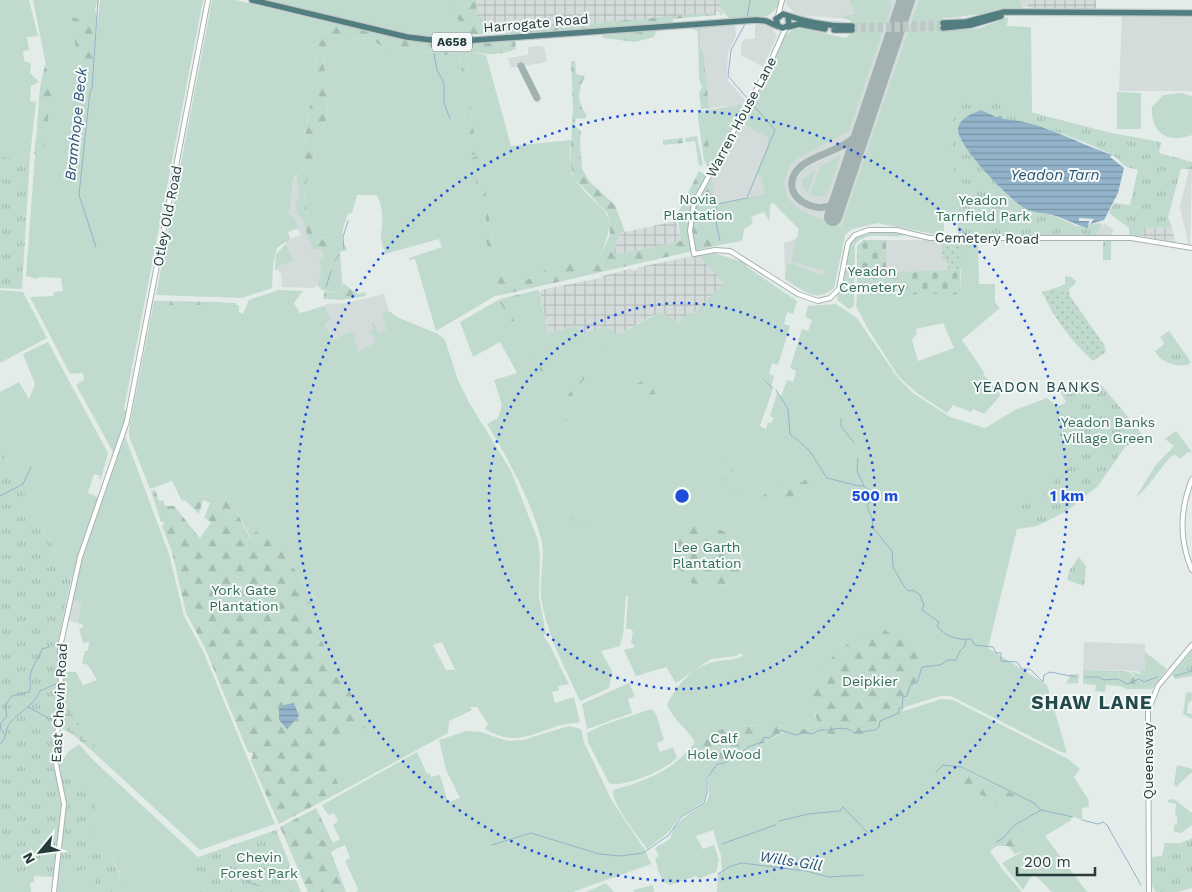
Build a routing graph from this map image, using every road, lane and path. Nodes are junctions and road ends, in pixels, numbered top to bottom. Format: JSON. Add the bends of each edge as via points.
{"nodes":[{"id":1,"x":208,"y":0,"type":"edge"},
{"id":2,"x":252,"y":0,"type":"edge"},
{"id":3,"x":782,"y":0,"type":"edge"},
{"id":4,"x":1192,"y":13,"type":"edge"},
{"id":5,"x":788,"y":16,"type":"junction"},
{"id":6,"x":777,"y":17,"type":"junction"},
{"id":7,"x":766,"y":21,"type":"junction"},
{"id":8,"x":778,"y":26,"type":"junction"},
{"id":9,"x":820,"y":26,"type":"junction"},
{"id":10,"x":943,"y":26,"type":"tunnel mouth"},
{"id":11,"x":787,"y":27,"type":"junction"},
{"id":12,"x":852,"y":28,"type":"tunnel mouth"},
{"id":13,"x":780,"y":37,"type":"junction"},
{"id":14,"x":1192,"y":248,"type":"edge"},
{"id":15,"x":694,"y":254,"type":"joint"},
{"id":16,"x":124,"y":431,"type":"joint"},
{"id":17,"x":1192,"y":479,"type":"edge"},
{"id":18,"x":1192,"y":570,"type":"edge"},
{"id":19,"x":1192,"y":645,"type":"edge"},
{"id":20,"x":54,"y":892,"type":"edge"},
{"id":21,"x":1149,"y":892,"type":"edge"}],
"edges":[{"from":1,"to":16,"type":"street","name":"Otley Old Road"},
{"from":2,"to":7,"type":"highway","name":"Harrogate Road","number":"A658","via":[[407,37],[445,42]]},
{"from":3,"to":6,"type":"street"},
{"from":4,"to":10,"type":"highway","via":[[1015,12]]},
{"from":5,"to":6,"type":"highway"},
{"from":5,"to":9,"type":"highway"},
{"from":5,"to":11,"type":"highway","via":[[790,23]]},
{"from":6,"to":7,"type":"highway","name":"Harrogate Road","number":"A658"},
{"from":6,"to":8,"type":"highway"},
{"from":7,"to":8,"type":"highway","name":"Harrogate Road","number":"A658"},
{"from":8,"to":11,"type":"highway"},
{"from":8,"to":13,"type":"street"},
{"from":9,"to":11,"type":"highway","via":[[800,24]]},
{"from":9,"to":12,"type":"highway"},
{"from":11,"to":13,"type":"street","name":"Warren House Lane"},
{"from":13,"to":15,"type":"street","name":"Warren House Lane","via":[[773,57],[694,203],[690,230]]},
{"from":14,"to":15,"type":"street","name":"Cemetery Road","via":[[1129,238],[930,238],[896,230],[868,230],[855,235],[848,243],[839,289],[830,298],[818,301],[798,294],[730,251]]},
{"from":16,"to":20,"type":"street","name":"East Chevin Road","via":[[80,557],[60,647],[61,693],[55,759],[64,804]]},
{"from":17,"to":18,"type":"street","via":[[1182,528]]},
{"from":19,"to":21,"type":"street","name":"Queensway","via":[[1158,686],[1148,711]]}]}
